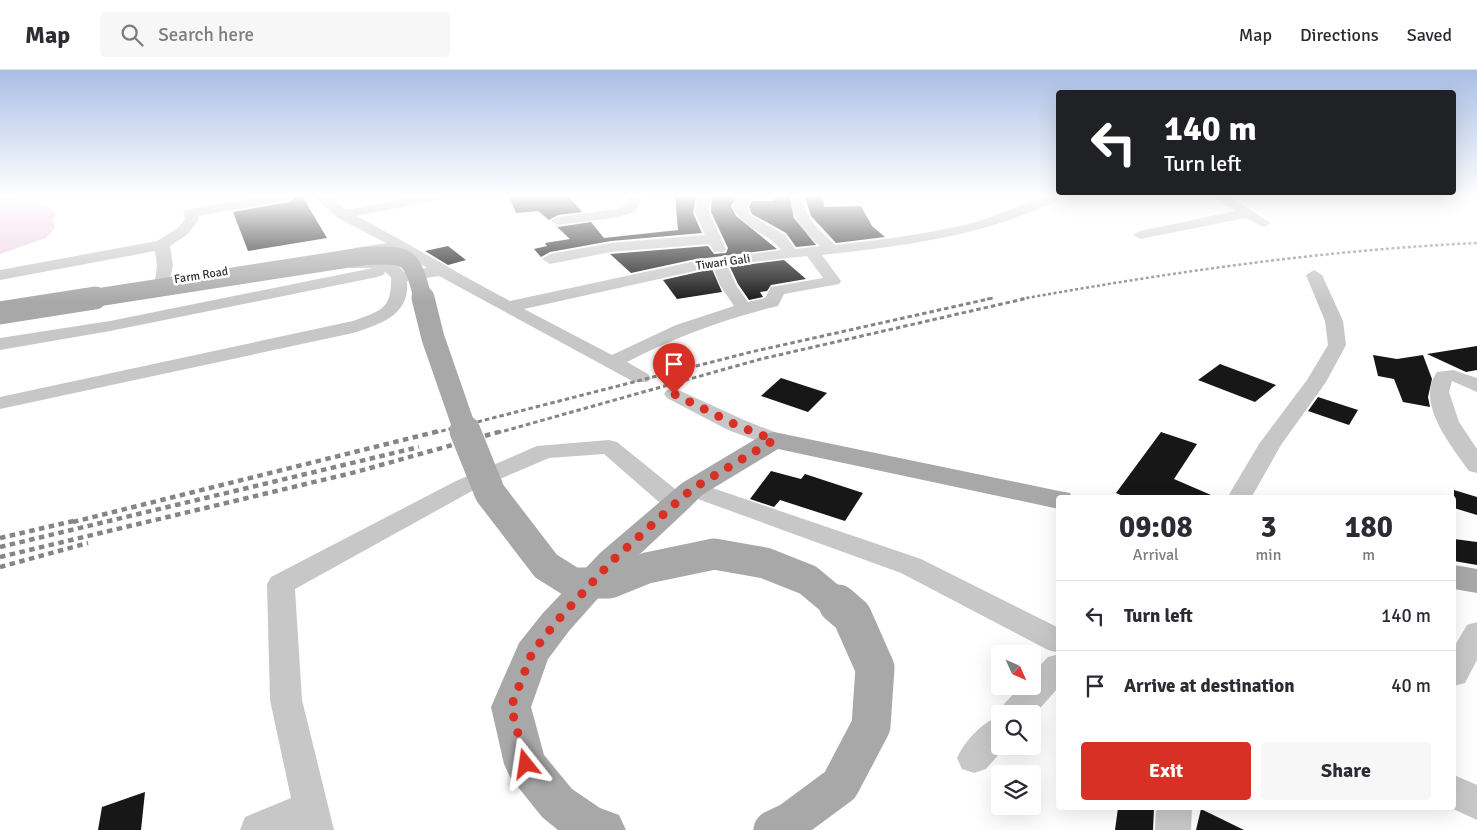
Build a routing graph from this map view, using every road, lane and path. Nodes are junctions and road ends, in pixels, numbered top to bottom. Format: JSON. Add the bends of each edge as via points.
{"nodes":[{"id":1,"x":181,"y":231,"type":"edge"},
{"id":2,"x":375,"y":231,"type":"edge"},
{"id":3,"x":709,"y":231,"type":"edge"},
{"id":4,"x":769,"y":231,"type":"edge"},
{"id":5,"x":814,"y":231,"type":"edge"},
{"id":6,"x":950,"y":231,"type":"edge"},
{"id":7,"x":1157,"y":231,"type":"edge"},
{"id":8,"x":1140,"y":235,"type":"dead end"},
{"id":9,"x":712,"y":238,"type":"junction"},
{"id":10,"x":162,"y":245,"type":"junction"},
{"id":11,"x":402,"y":245,"type":"junction"},
{"id":12,"x":831,"y":249,"type":"junction"},
{"id":13,"x":811,"y":251,"type":"junction"},
{"id":14,"x":791,"y":253,"type":"junction"},
{"id":15,"x":550,"y":258,"type":"dead end"},
{"id":16,"x":722,"y":262,"type":"junction"},
{"id":17,"x":441,"y":271,"type":"junction"},
{"id":18,"x":396,"y":272,"type":"junction"},
{"id":19,"x":0,"y":275,"type":"edge"},
{"id":20,"x":1314,"y":275,"type":"dead end"},
{"id":21,"x":163,"y":281,"type":"junction"},
{"id":22,"x":0,"y":306,"type":"edge"},
{"id":23,"x":507,"y":308,"type":"junction"},
{"id":24,"x":744,"y":308,"type":"junction"},
{"id":25,"x":0,"y":313,"type":"edge"},
{"id":26,"x":0,"y":322,"type":"edge"},
{"id":27,"x":0,"y":344,"type":"edge"},
{"id":28,"x":611,"y":363,"type":"junction"},
{"id":29,"x":641,"y":378,"type":"dead end"},
{"id":30,"x":1477,"y":386,"type":"edge"},
{"id":31,"x":674,"y":394,"type":"dead end"},
{"id":32,"x":0,"y":403,"type":"edge"},
{"id":33,"x":774,"y":440,"type":"junction"},
{"id":34,"x":1477,"y":466,"type":"edge"},
{"id":35,"x":1241,"y":495,"type":"edge"},
{"id":36,"x":684,"y":496,"type":"junction"},
{"id":37,"x":1056,"y":499,"type":"edge"},
{"id":38,"x":1456,"y":577,"type":"edge"},
{"id":39,"x":1477,"y":581,"type":"edge"},
{"id":40,"x":1477,"y":633,"type":"edge"},
{"id":41,"x":1056,"y":640,"type":"edge"},
{"id":42,"x":1056,"y":669,"type":"edge"},
{"id":43,"x":1456,"y":670,"type":"edge"},
{"id":44,"x":1023,"y":705,"type":"edge"},
{"id":45,"x":991,"y":740,"type":"edge"},
{"id":46,"x":974,"y":758,"type":"dead end"},
{"id":47,"x":1456,"y":792,"type":"edge"},
{"id":48,"x":1477,"y":802,"type":"edge"},
{"id":49,"x":1174,"y":810,"type":"edge"},
{"id":50,"x":314,"y":818,"type":"edge"},
{"id":51,"x":258,"y":830,"type":"edge"},
{"id":52,"x":603,"y":830,"type":"edge"},
{"id":53,"x":773,"y":830,"type":"edge"},
{"id":54,"x":1173,"y":830,"type":"edge"}],
"edges":[{"from":1,"to":10,"type":"street"},
{"from":2,"to":11,"type":"street"},
{"from":3,"to":9,"type":"street"},
{"from":4,"to":14,"type":"street","via":[[780,238]]},
{"from":5,"to":12,"type":"street"},
{"from":6,"to":12,"type":"street","name":"Tiwari Gali"},
{"from":7,"to":8,"type":"street"},
{"from":9,"to":15,"type":"street","via":[[602,247]]},
{"from":9,"to":16,"type":"street"},
{"from":10,"to":19,"type":"street"},
{"from":10,"to":21,"type":"street"},
{"from":11,"to":17,"type":"street"},
{"from":11,"to":21,"type":"street","name":"Farm Road"},
{"from":12,"to":13,"type":"street","name":"Tiwari Gali"},
{"from":13,"to":14,"type":"street","name":"Tiwari Gali"},
{"from":13,"to":24,"type":"street","via":[[833,281],[777,290],[772,302]]},
{"from":14,"to":16,"type":"street","name":"Tiwari Gali"},
{"from":16,"to":23,"type":"street","name":"Tiwari Gali","via":[[676,269]]},
{"from":16,"to":24,"type":"street","via":[[728,285]]},
{"from":17,"to":18,"type":"street"},
{"from":17,"to":23,"type":"street"},
{"from":18,"to":26,"type":"street","via":[[380,263],[360,264]]},
{"from":18,"to":27,"type":"street"},
{"from":18,"to":32,"type":"street","via":[[399,298],[394,307],[358,325]]},
{"from":20,"to":35,"type":"street","via":[[1334,320],[1337,345],[1316,382],[1270,444]]},
{"from":21,"to":22,"type":"street","name":"Farm Road"},
{"from":23,"to":28,"type":"street"},
{"from":24,"to":28,"type":"street","via":[[667,335]]},
{"from":25,"to":53,"type":"main road","bridge":true,"via":[[365,256],[393,255],[410,260],[416,270],[432,338],[453,400],[490,493],[546,566],[573,583],[610,583],[647,568],[714,554],[765,563],[808,580],[852,616],[875,668],[871,726],[840,785],[790,822]]},
{"from":28,"to":29,"type":"street"},
{"from":30,"to":34,"type":"street","via":[[1461,377],[1448,375],[1444,376],[1440,392],[1448,422]]},
{"from":31,"to":33,"type":"street"},
{"from":33,"to":36,"type":"main road"},
{"from":33,"to":37,"type":"main road"},
{"from":36,"to":41,"type":"street","via":[[911,566]]},
{"from":36,"to":50,"type":"street","via":[[610,447],[545,450],[464,486],[281,584],[286,700]]},
{"from":36,"to":52,"type":"main road","via":[[612,561],[556,622],[532,653],[511,707],[526,764],[557,803],[588,825]]},
{"from":38,"to":39,"type":"main road"},
{"from":40,"to":43,"type":"street"},
{"from":42,"to":44,"type":"street"},
{"from":45,"to":46,"type":"street"},
{"from":47,"to":48,"type":"street"},
{"from":49,"to":54,"type":"street"},
{"from":50,"to":51,"type":"street"}]}
